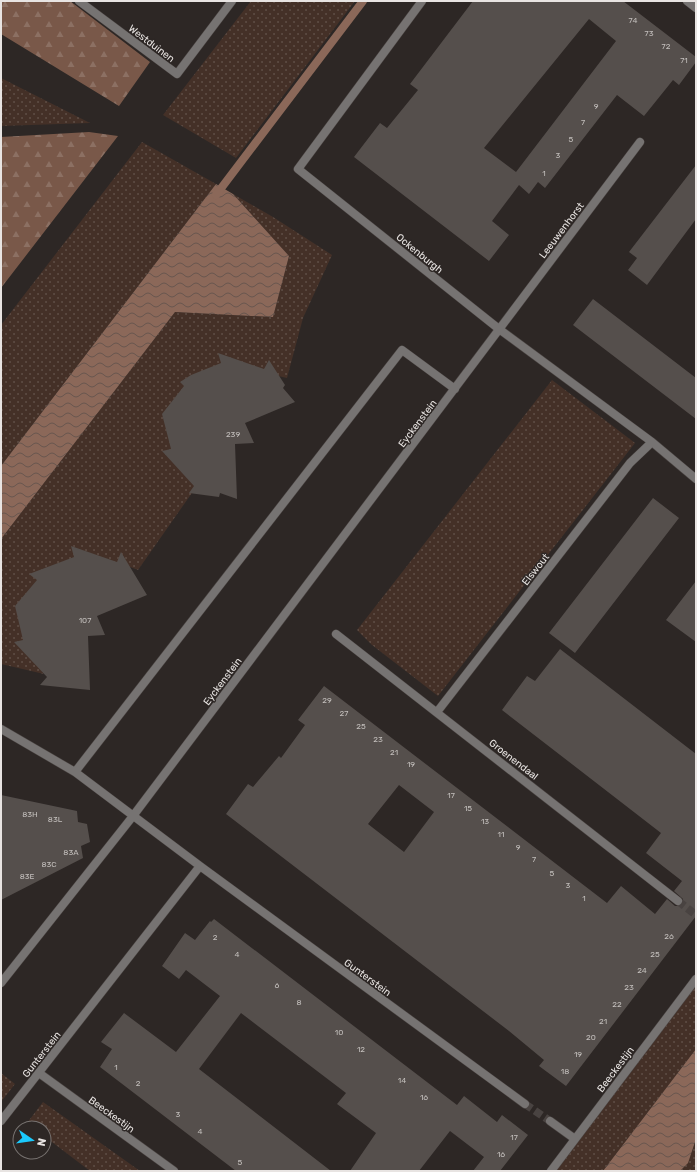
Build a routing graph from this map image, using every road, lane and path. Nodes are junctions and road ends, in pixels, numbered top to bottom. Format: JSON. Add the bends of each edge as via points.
{"nodes":[{"id":1,"x":79,"y":1,"type":"edge"},
{"id":2,"x":232,"y":1,"type":"edge"},
{"id":3,"x":422,"y":1,"type":"edge"},
{"id":4,"x":687,"y":1,"type":"edge"},
{"id":5,"x":696,"y":8,"type":"edge"},
{"id":6,"x":640,"y":142,"type":"dead end"},
{"id":7,"x":499,"y":329,"type":"junction"},
{"id":8,"x":455,"y":389,"type":"junction"},
{"id":9,"x":652,"y":442,"type":"junction"},
{"id":10,"x":696,"y":479,"type":"edge"},
{"id":11,"x":336,"y":634,"type":"dead end"},
{"id":12,"x":437,"y":712,"type":"junction"},
{"id":13,"x":1,"y":729,"type":"edge"},
{"id":14,"x":75,"y":772,"type":"junction"},
{"id":15,"x":133,"y":816,"type":"junction"},
{"id":16,"x":200,"y":866,"type":"junction"},
{"id":17,"x":678,"y":901,"type":"tunnel mouth"},
{"id":18,"x":696,"y":979,"type":"edge"},
{"id":19,"x":1,"y":983,"type":"edge"},
{"id":20,"x":39,"y":1073,"type":"junction"},
{"id":21,"x":525,"y":1104,"type":"tunnel mouth"},
{"id":22,"x":1,"y":1121,"type":"edge"},
{"id":23,"x":550,"y":1121,"type":"tunnel mouth"},
{"id":24,"x":575,"y":1139,"type":"junction"},
{"id":25,"x":174,"y":1171,"type":"edge"},
{"id":26,"x":551,"y":1171,"type":"edge"}],
"edges":[{"from":1,"to":2,"type":"street","name":"Westduinen","via":[[177,74]]},
{"from":3,"to":7,"type":"street","name":"Ockenburgh","via":[[298,169]]},
{"from":4,"to":5,"type":"street"},
{"from":6,"to":7,"type":"street","name":"Leeuwenhorst"},
{"from":7,"to":8,"type":"street","name":"Eyckenstein"},
{"from":7,"to":9,"type":"street","name":"Ockenburgh"},
{"from":8,"to":14,"type":"street","via":[[402,350]]},
{"from":8,"to":15,"type":"street","name":"Eyckenstein"},
{"from":9,"to":10,"type":"street","name":"Ockenburgh"},
{"from":9,"to":12,"type":"street","name":"Elswout","via":[[630,462]]},
{"from":11,"to":12,"type":"street","name":"Groenendaal"},
{"from":12,"to":17,"type":"street","name":"Groenendaal"},
{"from":13,"to":14,"type":"street","name":"Gunterstein"},
{"from":14,"to":15,"type":"street","name":"Gunterstein"},
{"from":15,"to":16,"type":"street","name":"Gunterstein"},
{"from":15,"to":19,"type":"street","name":"Eyckenstein"},
{"from":16,"to":20,"type":"street","name":"Gunterstein"},
{"from":16,"to":21,"type":"street","name":"Gunterstein"},
{"from":18,"to":24,"type":"street","name":"Beeckestijn"},
{"from":20,"to":22,"type":"street","name":"Gunterstein"},
{"from":20,"to":25,"type":"street","name":"Beeckestijn"},
{"from":23,"to":24,"type":"street"},
{"from":24,"to":26,"type":"street","name":"Beeckestijn"}]}
